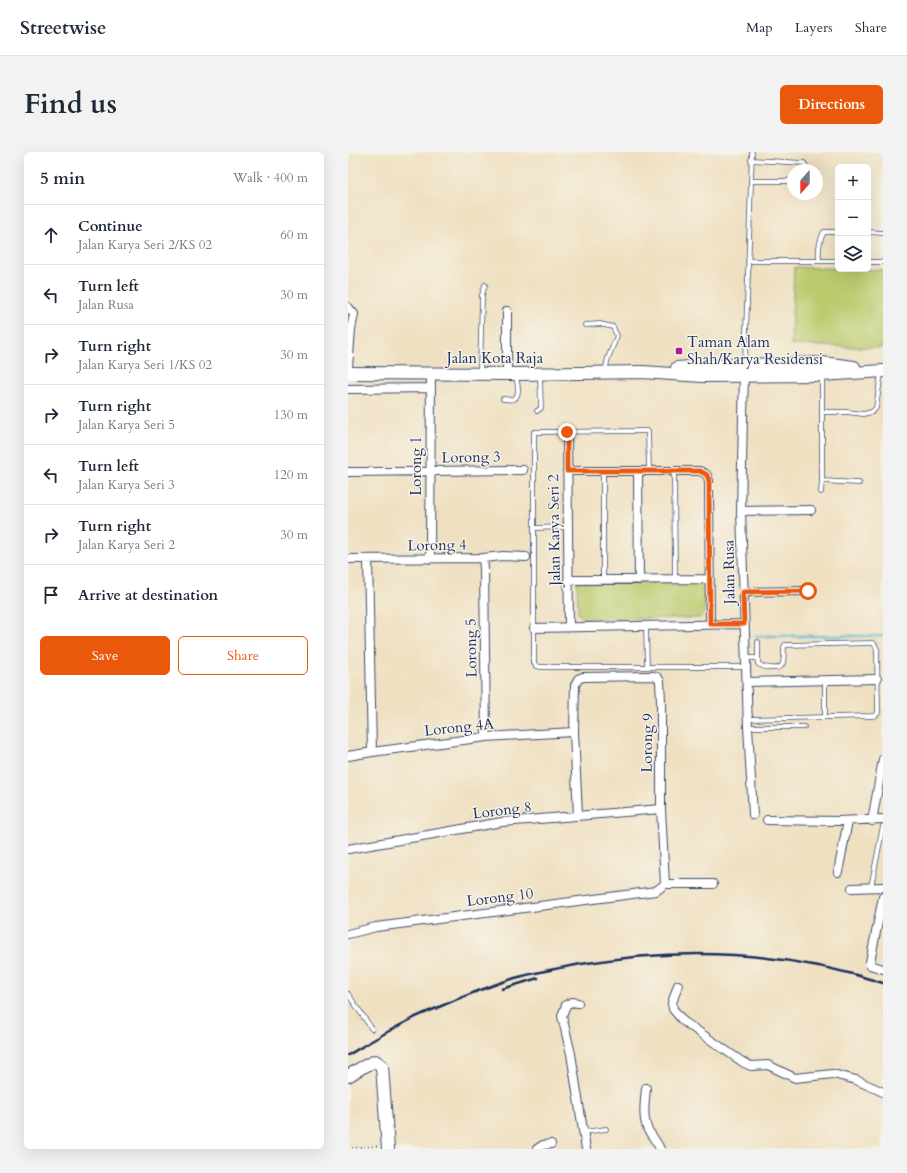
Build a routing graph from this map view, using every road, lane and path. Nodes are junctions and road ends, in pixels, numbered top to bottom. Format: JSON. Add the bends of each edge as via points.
{"nodes":[{"id":1,"x":752,"y":152,"type":"edge"},
{"id":2,"x":751,"y":160,"type":"junction"},
{"id":3,"x":805,"y":164,"type":"edge"},
{"id":4,"x":751,"y":180,"type":"junction"},
{"id":5,"x":787,"y":181,"type":"edge"},
{"id":6,"x":835,"y":232,"type":"edge"},
{"id":7,"x":871,"y":232,"type":"edge"},
{"id":8,"x":883,"y":233,"type":"edge"},
{"id":9,"x":819,"y":260,"type":"junction"},
{"id":10,"x":748,"y":261,"type":"junction"},
{"id":11,"x":835,"y":261,"type":"edge"},
{"id":12,"x":871,"y":262,"type":"edge"},
{"id":13,"x":883,"y":262,"type":"edge"},
{"id":14,"x":485,"y":285,"type":"dead end"},
{"id":15,"x":348,"y":307,"type":"edge"},
{"id":16,"x":508,"y":311,"type":"dead end"},
{"id":17,"x":585,"y":325,"type":"dead end"},
{"id":18,"x":348,"y":368,"type":"edge"},
{"id":19,"x":744,"y":370,"type":"junction"},
{"id":20,"x":882,"y":371,"type":"edge"},
{"id":21,"x":604,"y":372,"type":"junction"},
{"id":22,"x":348,"y":373,"type":"edge"},
{"id":23,"x":540,"y":373,"type":"junction"},
{"id":24,"x":430,"y":374,"type":"junction"},
{"id":25,"x":480,"y":374,"type":"junction"},
{"id":26,"x":511,"y":374,"type":"junction"},
{"id":27,"x":822,"y":375,"type":"junction"},
{"id":28,"x":430,"y":388,"type":"junction"},
{"id":29,"x":348,"y":389,"type":"edge"},
{"id":30,"x":503,"y":399,"type":"dead end"},
{"id":31,"x":537,"y":411,"type":"dead end"},
{"id":32,"x":822,"y":412,"type":"junction"},
{"id":33,"x":567,"y":432,"type":"junction"},
{"id":34,"x":523,"y":470,"type":"dead end"},
{"id":35,"x":567,"y":471,"type":"junction"},
{"id":36,"x":603,"y":471,"type":"junction"},
{"id":37,"x":638,"y":471,"type":"junction"},
{"id":38,"x":649,"y":471,"type":"junction"},
{"id":39,"x":674,"y":471,"type":"junction"},
{"id":40,"x":348,"y":472,"type":"edge"},
{"id":41,"x":430,"y":472,"type":"junction"},
{"id":42,"x":822,"y":481,"type":"junction"},
{"id":43,"x":859,"y":483,"type":"dead end"},
{"id":44,"x":821,"y":492,"type":"dead end"},
{"id":45,"x":741,"y":510,"type":"junction"},
{"id":46,"x":811,"y":510,"type":"dead end"},
{"id":47,"x":568,"y":527,"type":"junction"},
{"id":48,"x":534,"y":528,"type":"junction"},
{"id":49,"x":526,"y":557,"type":"dead end"},
{"id":50,"x":483,"y":558,"type":"junction"},
{"id":51,"x":348,"y":559,"type":"edge"},
{"id":52,"x":368,"y":559,"type":"junction"},
{"id":53,"x":430,"y":559,"type":"junction"},
{"id":54,"x":675,"y":579,"type":"junction"},
{"id":55,"x":710,"y":579,"type":"junction"},
{"id":56,"x":568,"y":580,"type":"junction"},
{"id":57,"x":603,"y":580,"type":"junction"},
{"id":58,"x":639,"y":580,"type":"junction"},
{"id":59,"x":808,"y":591,"type":"dead end"},
{"id":60,"x":743,"y":592,"type":"junction"},
{"id":61,"x":710,"y":624,"type":"junction"},
{"id":62,"x":744,"y":624,"type":"junction"},
{"id":63,"x":646,"y":626,"type":"junction"},
{"id":64,"x":569,"y":627,"type":"junction"},
{"id":65,"x":534,"y":628,"type":"junction"},
{"id":66,"x":758,"y":642,"type":"dead end"},
{"id":67,"x":758,"y":658,"type":"junction"},
{"id":68,"x":746,"y":662,"type":"junction"},
{"id":69,"x":647,"y":667,"type":"junction"},
{"id":70,"x":877,"y":679,"type":"junction"},
{"id":71,"x":825,"y":680,"type":"junction"},
{"id":72,"x":747,"y":682,"type":"junction"},
{"id":73,"x":825,"y":717,"type":"junction"},
{"id":74,"x":748,"y":723,"type":"junction"},
{"id":75,"x":804,"y":727,"type":"dead end"},
{"id":76,"x":574,"y":732,"type":"junction"},
{"id":77,"x":486,"y":737,"type":"junction"},
{"id":78,"x":372,"y":752,"type":"junction"},
{"id":79,"x":348,"y":756,"type":"edge"},
{"id":80,"x":883,"y":759,"type":"edge"},
{"id":81,"x":661,"y":809,"type":"junction"},
{"id":82,"x":578,"y":815,"type":"junction"},
{"id":83,"x":753,"y":816,"type":"dead end"},
{"id":84,"x":883,"y":819,"type":"edge"},
{"id":85,"x":767,"y":820,"type":"dead end"},
{"id":86,"x":872,"y":820,"type":"junction"},
{"id":87,"x":848,"y":821,"type":"junction"},
{"id":88,"x":883,"y":826,"type":"edge"},
{"id":89,"x":348,"y":849,"type":"edge"},
{"id":90,"x":838,"y":872,"type":"dead end"},
{"id":91,"x":665,"y":884,"type":"junction"},
{"id":92,"x":713,"y":884,"type":"dead end"},
{"id":93,"x":883,"y":887,"type":"edge"},
{"id":94,"x":852,"y":888,"type":"dead end"},
{"id":95,"x":871,"y":888,"type":"junction"},
{"id":96,"x":883,"y":897,"type":"edge"},
{"id":97,"x":348,"y":934,"type":"edge"},
{"id":98,"x":883,"y":970,"type":"edge"},
{"id":99,"x":678,"y":985,"type":"dead end"},
{"id":100,"x":348,"y":994,"type":"edge"},
{"id":101,"x":578,"y":1003,"type":"dead end"},
{"id":102,"x":372,"y":1029,"type":"dead end"},
{"id":103,"x":348,"y":1076,"type":"edge"},
{"id":104,"x":646,"y":1088,"type":"dead end"},
{"id":105,"x":883,"y":1092,"type":"edge"},
{"id":106,"x":606,"y":1129,"type":"dead end"},
{"id":107,"x":584,"y":1132,"type":"junction"},
{"id":108,"x":552,"y":1144,"type":"dead end"},
{"id":109,"x":388,"y":1147,"type":"edge"},
{"id":110,"x":348,"y":1148,"type":"edge"},
{"id":111,"x":537,"y":1149,"type":"edge"},
{"id":112,"x":586,"y":1149,"type":"edge"},
{"id":113,"x":660,"y":1149,"type":"edge"}],
"edges":[{"from":1,"to":2,"type":"lane"},
{"from":2,"to":3,"type":"lane"},
{"from":2,"to":4,"type":"lane"},
{"from":4,"to":5,"type":"lane"},
{"from":4,"to":10,"type":"lane"},
{"from":6,"to":9,"type":"lane","via":[[824,232],[818,250]]},
{"from":7,"to":8,"type":"lane"},
{"from":9,"to":10,"type":"lane"},
{"from":9,"to":11,"type":"lane"},
{"from":10,"to":19,"type":"lane"},
{"from":12,"to":13,"type":"lane"},
{"from":14,"to":25,"type":"lane","via":[[482,295]]},
{"from":15,"to":18,"type":"street","via":[[354,314]]},
{"from":16,"to":26,"type":"street"},
{"from":17,"to":21,"type":"lane","via":[[600,324],[613,327],[617,336]]},
{"from":19,"to":20,"type":"main road","name":"Jalan Kota Raja","via":[[822,363]]},
{"from":19,"to":21,"type":"main road","name":"Jalan Kota Raja","via":[[703,376]]},
{"from":19,"to":27,"type":"main road","name":"Jalan Kota Raja"},
{"from":19,"to":45,"type":"street","name":"Jalan Rusa"},
{"from":20,"to":27,"type":"main road","name":"Jalan Kota Raja"},
{"from":20,"to":32,"type":"lane","via":[[876,408],[872,412]]},
{"from":21,"to":23,"type":"main road","name":"Jalan Kota Raja"},
{"from":22,"to":24,"type":"main road","name":"Jalan Kota Raja"},
{"from":23,"to":26,"type":"main road","name":"Jalan Kota Raja"},
{"from":23,"to":31,"type":"lane","via":[[541,408]]},
{"from":24,"to":25,"type":"main road","name":"Jalan Kota Raja"},
{"from":24,"to":28,"type":"street","name":"Lorong 1"},
{"from":25,"to":26,"type":"main road","name":"Jalan Kota Raja"},
{"from":26,"to":30,"type":"lane","via":[[518,392],[513,399]]},
{"from":27,"to":32,"type":"lane"},
{"from":28,"to":29,"type":"street"},
{"from":28,"to":41,"type":"street","name":"Lorong 1"},
{"from":32,"to":42,"type":"lane"},
{"from":33,"to":35,"type":"street","name":"Jalan Karya Seri 2"},
{"from":33,"to":38,"type":"lane","via":[[648,431]]},
{"from":33,"to":48,"type":"lane","via":[[534,432]]},
{"from":34,"to":41,"type":"street","name":"Lorong 3"},
{"from":35,"to":36,"type":"street"},
{"from":35,"to":47,"type":"street","name":"Jalan Karya Seri 2"},
{"from":36,"to":37,"type":"street"},
{"from":36,"to":57,"type":"lane"},
{"from":37,"to":38,"type":"street"},
{"from":37,"to":58,"type":"street"},
{"from":38,"to":39,"type":"street"},
{"from":39,"to":54,"type":"lane"},
{"from":39,"to":55,"type":"street","via":[[700,471],[707,475]]},
{"from":40,"to":41,"type":"street","name":"Lorong 3"},
{"from":41,"to":53,"type":"street","name":"Lorong 1"},
{"from":42,"to":43,"type":"lane"},
{"from":42,"to":44,"type":"lane"},
{"from":45,"to":46,"type":"street"},
{"from":45,"to":60,"type":"street","name":"Jalan Rusa"},
{"from":47,"to":48,"type":"lane"},
{"from":47,"to":56,"type":"street","name":"Jalan Karya Seri 2"},
{"from":48,"to":65,"type":"lane"},
{"from":49,"to":50,"type":"street","name":"Lorong 4"},
{"from":50,"to":53,"type":"street","name":"Lorong 4"},
{"from":50,"to":77,"type":"street","name":"Lorong 5"},
{"from":51,"to":52,"type":"street","name":"Lorong 4"},
{"from":52,"to":53,"type":"street","name":"Lorong 4"},
{"from":52,"to":78,"type":"street"},
{"from":54,"to":55,"type":"street"},
{"from":54,"to":58,"type":"street"},
{"from":55,"to":61,"type":"street"},
{"from":56,"to":57,"type":"street"},
{"from":56,"to":64,"type":"street","name":"Jalan Karya Seri 2"},
{"from":57,"to":58,"type":"street"},
{"from":59,"to":60,"type":"street"},
{"from":60,"to":62,"type":"street","name":"Jalan Rusa"},
{"from":61,"to":62,"type":"street"},
{"from":61,"to":63,"type":"street"},
{"from":62,"to":68,"type":"street","name":"Jalan Rusa"},
{"from":63,"to":64,"type":"street"},
{"from":63,"to":69,"type":"lane"},
{"from":64,"to":65,"type":"street"},
{"from":65,"to":69,"type":"lane","via":[[536,666]]},
{"from":66,"to":67,"type":"lane"},
{"from":67,"to":68,"type":"lane"},
{"from":67,"to":70,"type":"lane","via":[[758,664],[763,667],[777,669],[783,664],[785,645],[873,643],[877,648]]},
{"from":68,"to":69,"type":"lane"},
{"from":68,"to":72,"type":"street","name":"Jalan Rusa"},
{"from":70,"to":71,"type":"street"},
{"from":70,"to":73,"type":"lane","via":[[876,715]]},
{"from":71,"to":72,"type":"street"},
{"from":71,"to":73,"type":"lane"},
{"from":72,"to":74,"type":"street","name":"Jalan Rusa"},
{"from":73,"to":74,"type":"lane"},
{"from":74,"to":75,"type":"lane"},
{"from":74,"to":83,"type":"street","name":"Jalan Rusa"},
{"from":76,"to":77,"type":"street","name":"Lorong 4A"},
{"from":76,"to":81,"type":"street","name":"Lorong 9","via":[[575,685],[578,679],[657,677],[660,681],[661,702]]},
{"from":76,"to":82,"type":"street"},
{"from":77,"to":78,"type":"street","name":"Lorong 4A"},
{"from":78,"to":79,"type":"street","name":"Lorong 4A"},
{"from":80,"to":86,"type":"street"},
{"from":81,"to":82,"type":"street","name":"Lorong 8"},
{"from":81,"to":91,"type":"street","name":"Lorong 9"},
{"from":82,"to":89,"type":"street","name":"Lorong 8","via":[[502,822]]},
{"from":84,"to":86,"type":"street"},
{"from":85,"to":87,"type":"street"},
{"from":86,"to":87,"type":"street"},
{"from":87,"to":90,"type":"street"},
{"from":88,"to":95,"type":"lane"},
{"from":91,"to":92,"type":"street"},
{"from":91,"to":97,"type":"street","name":"Lorong 10","via":[[656,891],[376,927]]},
{"from":93,"to":95,"type":"street"},
{"from":94,"to":95,"type":"street"},
{"from":96,"to":98,"type":"street","via":[[870,962],[870,965]]},
{"from":99,"to":105,"type":"street","via":[[673,1009],[683,1020],[744,1064],[768,1065],[795,1078],[833,1074],[856,1080]]},
{"from":100,"to":102,"type":"lane"},
{"from":101,"to":107,"type":"street","via":[[566,1005],[562,1016]]},
{"from":103,"to":109,"type":"main road","via":[[375,1061],[382,1066]]},
{"from":104,"to":113,"type":"street","via":[[644,1120]]},
{"from":106,"to":107,"type":"lane"},
{"from":107,"to":112,"type":"street"},
{"from":108,"to":111,"type":"street"},
{"from":109,"to":110,"type":"path"}]}
